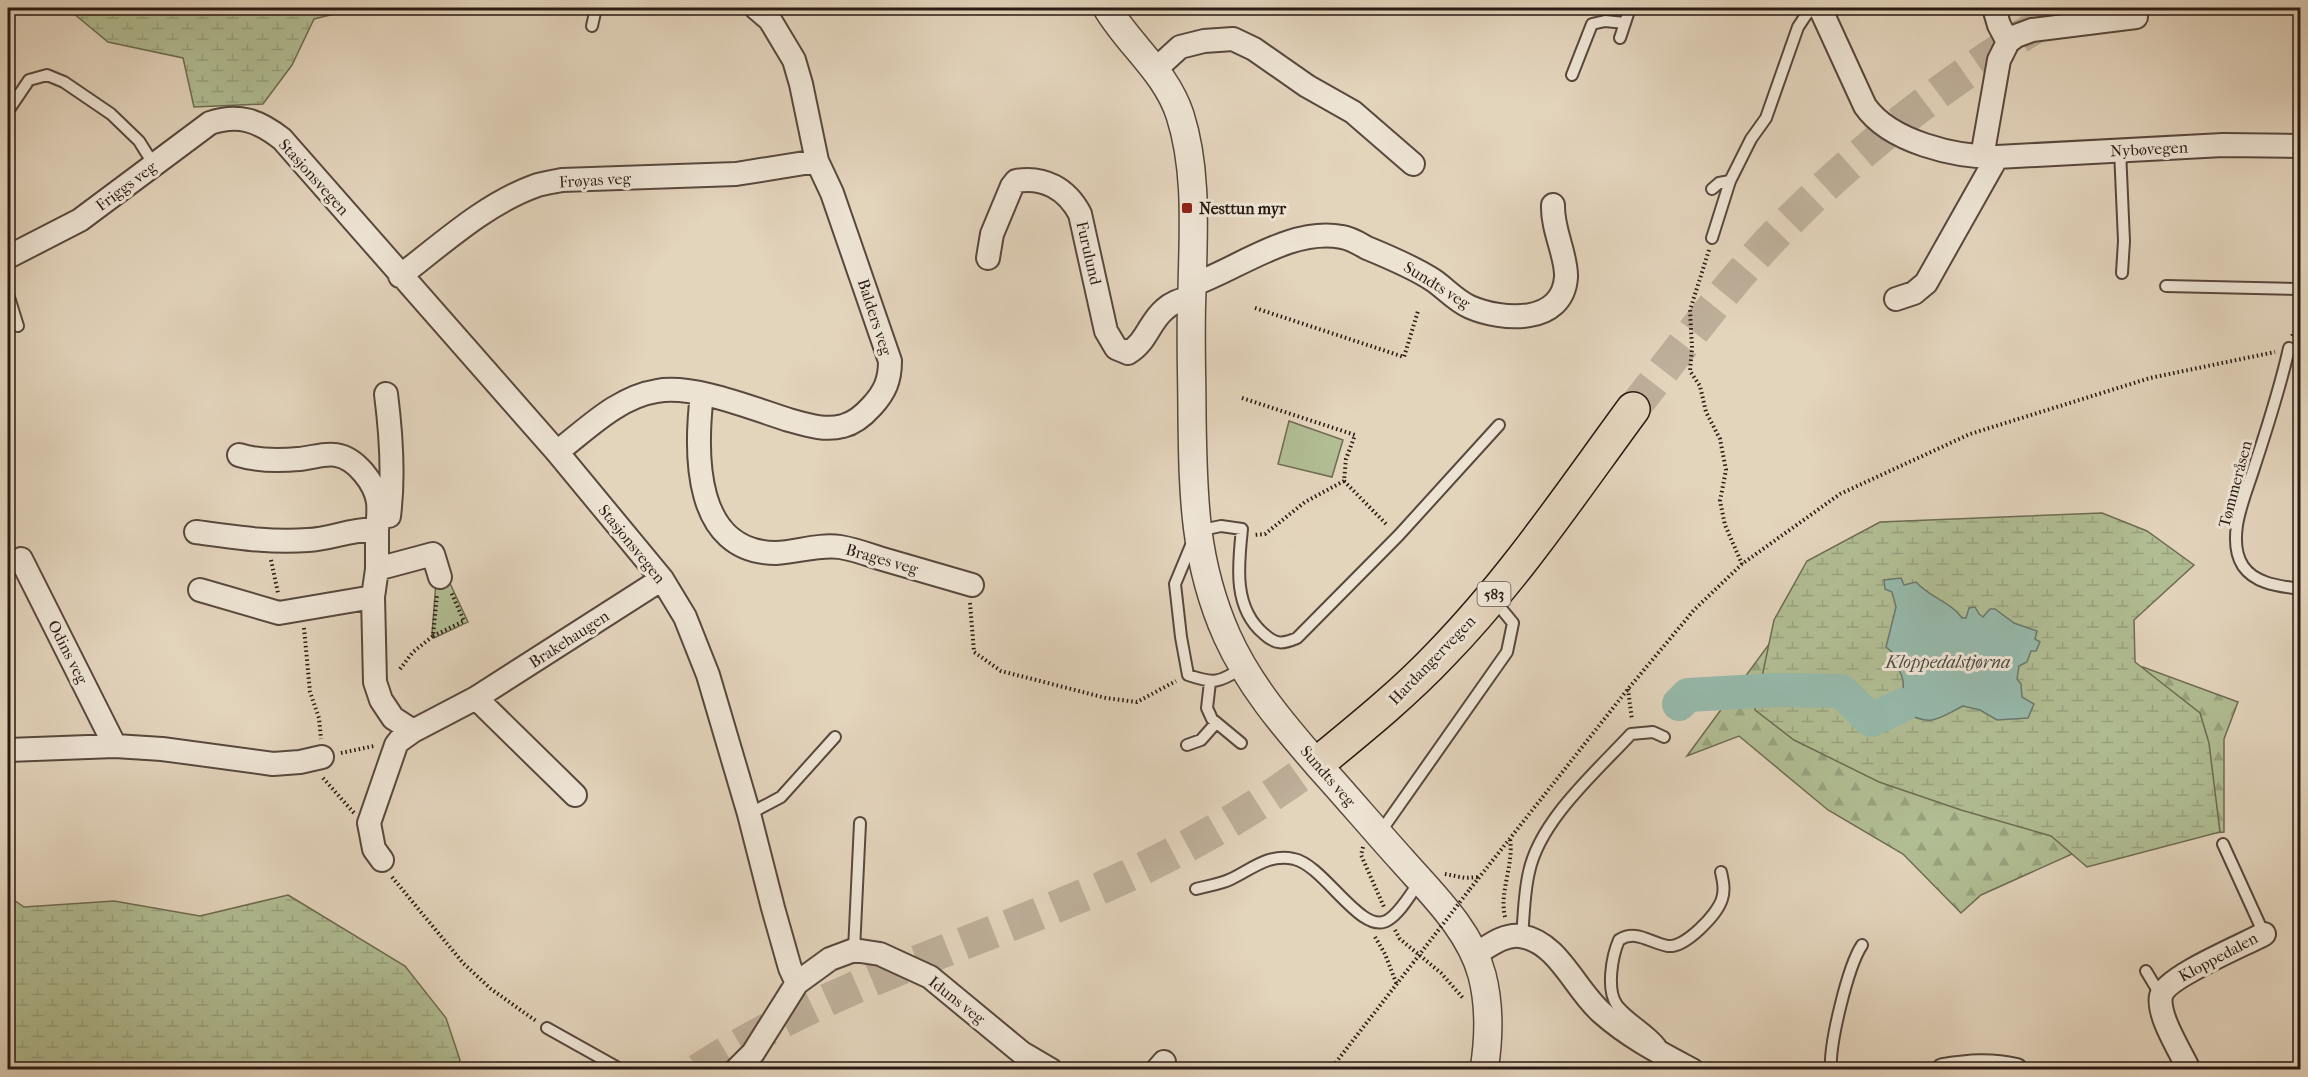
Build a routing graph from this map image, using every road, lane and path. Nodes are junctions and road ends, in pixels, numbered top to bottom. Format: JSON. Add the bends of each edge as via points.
{"nodes":[{"id":1,"x":596,"y":8,"type":"edge"},
{"id":2,"x":756,"y":8,"type":"edge"},
{"id":3,"x":1107,"y":8,"type":"edge"},
{"id":4,"x":1630,"y":8,"type":"edge"},
{"id":5,"x":1813,"y":8,"type":"edge"},
{"id":6,"x":1821,"y":8,"type":"edge"},
{"id":7,"x":1994,"y":8,"type":"edge"},
{"id":8,"x":2137,"y":12,"type":"edge"},
{"id":9,"x":1625,"y":23,"type":"junction"},
{"id":10,"x":592,"y":26,"type":"dead end"},
{"id":11,"x":1620,"y":38,"type":"dead end"},
{"id":12,"x":2008,"y":42,"type":"junction"},
{"id":13,"x":1156,"y":69,"type":"junction"},
{"id":14,"x":1572,"y":75,"type":"dead end"},
{"id":15,"x":8,"y":111,"type":"edge"},
{"id":16,"x":243,"y":118,"type":"joint"},
{"id":17,"x":2301,"y":146,"type":"edge"},
{"id":18,"x":2120,"y":150,"type":"junction"},
{"id":19,"x":1989,"y":157,"type":"junction"},
{"id":20,"x":817,"y":160,"type":"junction"},
{"id":21,"x":1413,"y":164,"type":"dead end"},
{"id":22,"x":154,"y":165,"type":"junction"},
{"id":23,"x":1730,"y":181,"type":"junction"},
{"id":24,"x":1712,"y":189,"type":"dead end"},
{"id":25,"x":1553,"y":205,"type":"dead end"},
{"id":26,"x":1712,"y":238,"type":"joint"},
{"id":27,"x":8,"y":257,"type":"edge"},
{"id":28,"x":988,"y":258,"type":"dead end"},
{"id":29,"x":2122,"y":273,"type":"dead end"},
{"id":30,"x":400,"y":276,"type":"junction"},
{"id":31,"x":2166,"y":286,"type":"dead end"},
{"id":32,"x":2301,"y":289,"type":"edge"},
{"id":33,"x":1192,"y":291,"type":"junction"},
{"id":34,"x":8,"y":294,"type":"edge"},
{"id":35,"x":1896,"y":299,"type":"dead end"},
{"id":36,"x":1255,"y":308,"type":"dead end"},
{"id":37,"x":1418,"y":311,"type":"dead end"},
{"id":38,"x":18,"y":326,"type":"dead end"},
{"id":39,"x":2289,"y":348,"type":"joint"},
{"id":40,"x":386,"y":394,"type":"dead end"},
{"id":41,"x":702,"y":394,"type":"junction"},
{"id":42,"x":1242,"y":398,"type":"dead end"},
{"id":43,"x":1633,"y":409,"type":"tunnel mouth"},
{"id":44,"x":1499,"y":425,"type":"dead end"},
{"id":45,"x":557,"y":452,"type":"junction"},
{"id":46,"x":239,"y":455,"type":"dead end"},
{"id":47,"x":1344,"y":482,"type":"junction"},
{"id":48,"x":1197,"y":531,"type":"junction"},
{"id":49,"x":196,"y":532,"type":"dead end"},
{"id":50,"x":1242,"y":534,"type":"junction"},
{"id":51,"x":1399,"y":536,"type":"junction"},
{"id":52,"x":269,"y":541,"type":"junction"},
{"id":53,"x":377,"y":549,"type":"junction"},
{"id":54,"x":21,"y":559,"type":"dead end"},
{"id":55,"x":1742,"y":564,"type":"junction"},
{"id":56,"x":440,"y":577,"type":"junction"},
{"id":57,"x":662,"y":579,"type":"junction"},
{"id":58,"x":972,"y":585,"type":"joint"},
{"id":59,"x":200,"y":590,"type":"dead end"},
{"id":60,"x":2301,"y":590,"type":"edge"},
{"id":61,"x":373,"y":597,"type":"junction"},
{"id":62,"x":1492,"y":597,"type":"junction"},
{"id":63,"x":293,"y":611,"type":"junction"},
{"id":64,"x":433,"y":636,"type":"junction"},
{"id":65,"x":1243,"y":667,"type":"junction"},
{"id":66,"x":400,"y":669,"type":"dead end"},
{"id":67,"x":1188,"y":675,"type":"junction"},
{"id":68,"x":1210,"y":682,"type":"junction"},
{"id":69,"x":1628,"y":689,"type":"junction"},
{"id":70,"x":476,"y":698,"type":"junction"},
{"id":71,"x":1216,"y":723,"type":"junction"},
{"id":72,"x":1632,"y":734,"type":"junction"},
{"id":73,"x":835,"y":737,"type":"dead end"},
{"id":74,"x":1664,"y":737,"type":"dead end"},
{"id":75,"x":405,"y":738,"type":"junction"},
{"id":76,"x":1241,"y":743,"type":"dead end"},
{"id":77,"x":1187,"y":745,"type":"dead end"},
{"id":78,"x":115,"y":746,"type":"junction"},
{"id":79,"x":8,"y":750,"type":"edge"},
{"id":80,"x":1328,"y":755,"type":"tunnel mouth"},
{"id":81,"x":311,"y":760,"type":"junction"},
{"id":82,"x":575,"y":795,"type":"dead end"},
{"id":83,"x":749,"y":814,"type":"junction"},
{"id":84,"x":369,"y":823,"type":"junction"},
{"id":85,"x":860,"y":823,"type":"dead end"},
{"id":86,"x":1386,"y":824,"type":"dead end"},
{"id":87,"x":1510,"y":839,"type":"junction"},
{"id":88,"x":2223,"y":844,"type":"dead end"},
{"id":89,"x":382,"y":860,"type":"joint"},
{"id":90,"x":1721,"y":872,"type":"dead end"},
{"id":91,"x":1420,"y":880,"type":"junction"},
{"id":92,"x":1196,"y":889,"type":"dead end"},
{"id":93,"x":1370,"y":922,"type":"junction"},
{"id":94,"x":2264,"y":934,"type":"joint"},
{"id":95,"x":1516,"y":936,"type":"junction"},
{"id":96,"x":1863,"y":945,"type":"dead end"},
{"id":97,"x":854,"y":950,"type":"junction"},
{"id":98,"x":1474,"y":955,"type":"junction"},
{"id":99,"x":2146,"y":971,"type":"dead end"},
{"id":100,"x":797,"y":983,"type":"junction"},
{"id":101,"x":1397,"y":986,"type":"junction"},
{"id":102,"x":2161,"y":996,"type":"junction"},
{"id":103,"x":547,"y":1028,"type":"joint"},
{"id":104,"x":1664,"y":1055,"type":"junction"},
{"id":105,"x":622,"y":1070,"type":"edge"},
{"id":106,"x":736,"y":1070,"type":"edge"},
{"id":107,"x":1051,"y":1070,"type":"edge"},
{"id":108,"x":1330,"y":1070,"type":"edge"},
{"id":109,"x":1484,"y":1070,"type":"edge"},
{"id":110,"x":1692,"y":1070,"type":"edge"},
{"id":111,"x":1831,"y":1070,"type":"edge"},
{"id":112,"x":1943,"y":1070,"type":"edge"},
{"id":113,"x":2016,"y":1070,"type":"edge"},
{"id":114,"x":2189,"y":1070,"type":"edge"}],
"edges":[{"from":1,"to":10,"type":"lane"},
{"from":2,"to":20,"type":"street","name":"Balders veg","via":[[770,20],[794,60]]},
{"from":3,"to":13,"type":"street","name":"Sundts veg"},
{"from":4,"to":9,"type":"lane"},
{"from":5,"to":23,"type":"lane","via":[[1798,27],[1766,118]]},
{"from":6,"to":19,"type":"street","name":"Nybøvegen","via":[[1865,106],[1883,126],[1949,152]]},
{"from":7,"to":12,"type":"street"},
{"from":8,"to":12,"type":"street","via":[[2032,30]]},
{"from":9,"to":11,"type":"lane"},
{"from":9,"to":14,"type":"lane","via":[[1592,24]]},
{"from":12,"to":19,"type":"street","via":[[1999,60]]},
{"from":13,"to":21,"type":"street","via":[[1180,47],[1233,39],[1353,111]]},
{"from":13,"to":33,"type":"street","name":"Sundts veg","via":[[1180,115],[1187,146],[1193,213]]},
{"from":15,"to":22,"type":"lane","via":[[29,80],[47,75],[111,114],[139,141]]},
{"from":16,"to":22,"type":"street","name":"Friggs veg","via":[[210,123]]},
{"from":16,"to":30,"type":"street","name":"Stasjonsvegen","via":[[282,139]]},
{"from":17,"to":18,"type":"street","name":"Nybøvegen"},
{"from":18,"to":19,"type":"street","name":"Nybøvegen"},
{"from":18,"to":29,"type":"lane"},
{"from":19,"to":35,"type":"street","via":[[1926,283],[1914,293]]},
{"from":20,"to":30,"type":"street","name":"Frøyas veg","via":[[736,174],[562,180],[535,186],[478,217]]},
{"from":20,"to":41,"type":"street","name":"Balders veg","via":[[890,361],[883,394],[861,418],[828,428]]},
{"from":22,"to":27,"type":"street","name":"Friggs veg","via":[[80,220]]},
{"from":23,"to":24,"type":"lane"},
{"from":23,"to":26,"type":"lane"},
{"from":25,"to":33,"type":"street","name":"Sundts veg","via":[[1552,221],[1566,275],[1557,301],[1543,313],[1521,317],[1468,307],[1402,263],[1343,237],[1297,239]]},
{"from":26,"to":55,"type":"path","via":[[1689,310],[1690,370],[1720,439],[1726,470],[1720,501],[1725,525]]},
{"from":28,"to":33,"type":"street","name":"Furulund","via":[[992,234],[1012,186],[1016,181],[1032,178],[1051,185],[1072,200],[1080,214],[1106,331],[1116,348],[1128,353],[1139,346],[1164,310]]},
{"from":30,"to":45,"type":"street","name":"Stasjonsvegen"},
{"from":31,"to":32,"type":"lane"},
{"from":33,"to":48,"type":"street","name":"Sundts veg"},
{"from":34,"to":38,"type":"lane"},
{"from":36,"to":37,"type":"path","via":[[1404,357]]},
{"from":39,"to":55,"type":"path","via":[[2150,378],[1970,434],[1840,494]]},
{"from":39,"to":60,"type":"lane","name":"Tømmeråsen","via":[[2242,505],[2236,544],[2237,556],[2248,572],[2269,584]]},
{"from":40,"to":53,"type":"street","via":[[390,420],[390,502]]},
{"from":41,"to":45,"type":"street","name":"Balders veg","via":[[658,390],[637,396],[614,407]]},
{"from":41,"to":58,"type":"street","name":"Brages veg","via":[[700,476],[708,508],[726,534],[748,547],[775,553],[839,546]]},
{"from":42,"to":47,"type":"path","via":[[1355,435],[1346,459]]},
{"from":43,"to":62,"type":"main road","name":"Hardangervegen","number":"583"},
{"from":44,"to":51,"type":"lane"},
{"from":45,"to":57,"type":"street","name":"Stasjonsvegen"},
{"from":46,"to":53,"type":"street","via":[[254,460],[327,454],[344,457],[360,470],[375,491]]},
{"from":47,"to":50,"type":"path","via":[[1305,502],[1265,534]]},
{"from":47,"to":51,"type":"path"},
{"from":48,"to":50,"type":"lane","via":[[1221,526],[1242,529]]},
{"from":48,"to":65,"type":"street","name":"Sundts veg","via":[[1215,607]]},
{"from":48,"to":67,"type":"lane","name":"Sundts veg","via":[[1175,584]]},
{"from":49,"to":52,"type":"street"},
{"from":50,"to":51,"type":"lane","via":[[1238,575],[1242,602],[1255,627],[1273,642],[1283,644],[1297,638]]},
{"from":52,"to":53,"type":"street","via":[[310,540],[362,529]]},
{"from":52,"to":63,"type":"path","via":[[271,563]]},
{"from":53,"to":56,"type":"street","via":[[433,554]]},
{"from":53,"to":61,"type":"street"},
{"from":54,"to":78,"type":"street","name":"Odins veg"},
{"from":55,"to":69,"type":"path","via":[[1694,610]]},
{"from":56,"to":64,"type":"path"},
{"from":56,"to":64,"type":"path","via":[[446,581],[464,621]]},
{"from":57,"to":70,"type":"street","name":"Brakehaugen"},
{"from":57,"to":83,"type":"street","name":"Stasjonsvegen","via":[[685,617],[708,675]]},
{"from":58,"to":67,"type":"path","via":[[974,652],[1001,671],[1137,702]]},
{"from":59,"to":63,"type":"street","via":[[272,611]]},
{"from":61,"to":63,"type":"street"},
{"from":61,"to":75,"type":"street","via":[[375,682],[381,700]]},
{"from":62,"to":80,"type":"main road","name":"Hardangervegen","number":"583","via":[[1442,654],[1383,711]]},
{"from":62,"to":86,"type":"lane","via":[[1514,623],[1507,652]]},
{"from":63,"to":81,"type":"path","via":[[319,718]]},
{"from":64,"to":66,"type":"path"},
{"from":65,"to":68,"type":"lane"},
{"from":65,"to":91,"type":"street","name":"Sundts veg","via":[[1282,724]]},
{"from":67,"to":68,"type":"lane"},
{"from":68,"to":71,"type":"lane","via":[[1207,708]]},
{"from":69,"to":72,"type":"path"},
{"from":69,"to":87,"type":"path"},
{"from":70,"to":75,"type":"street","name":"Brakehaugen"},
{"from":70,"to":82,"type":"street"},
{"from":71,"to":76,"type":"lane"},
{"from":71,"to":77,"type":"lane","via":[[1201,740]]},
{"from":72,"to":74,"type":"lane","via":[[1653,732]]},
{"from":72,"to":95,"type":"lane","via":[[1553,820],[1528,872]]},
{"from":73,"to":83,"type":"lane","via":[[781,797]]},
{"from":75,"to":81,"type":"path"},
{"from":75,"to":84,"type":"street"},
{"from":78,"to":79,"type":"street"},
{"from":78,"to":81,"type":"street","via":[[273,764]]},
{"from":81,"to":84,"type":"path","via":[[347,807]]},
{"from":83,"to":100,"type":"street","name":"Stasjonsvegen","via":[[772,908]]},
{"from":84,"to":89,"type":"street","via":[[374,849]]},
{"from":85,"to":97,"type":"lane"},
{"from":87,"to":95,"type":"path","via":[[1512,852],[1503,909]]},
{"from":87,"to":101,"type":"path","bridge":true},
{"from":88,"to":94,"type":"lane","name":"Kloppedalen"},
{"from":89,"to":103,"type":"path","via":[[463,963],[506,1001]]},
{"from":90,"to":104,"type":"lane","via":[[1723,898],[1691,937],[1668,946],[1631,935],[1619,940],[1615,951],[1611,973],[1617,1004],[1656,1039]]},
{"from":91,"to":93,"type":"lane","via":[[1389,919]]},
{"from":91,"to":98,"type":"street","name":"Sundts veg","via":[[1466,937]]},
{"from":92,"to":93,"type":"lane","via":[[1230,880],[1277,857],[1294,859],[1309,864]]},
{"from":93,"to":101,"type":"path"},
{"from":94,"to":102,"type":"street","name":"Kloppedalen","via":[[2181,975]]},
{"from":95,"to":98,"type":"street"},
{"from":95,"to":104,"type":"street","via":[[1551,952],[1600,1012]]},
{"from":96,"to":111,"type":"lane","via":[[1856,955],[1839,1015]]},
{"from":97,"to":100,"type":"street","via":[[830,959]]},
{"from":97,"to":107,"type":"street","name":"Iduns veg","via":[[880,954],[930,977],[1022,1053]]},
{"from":98,"to":109,"type":"street","name":"Sundts veg","via":[[1486,998]]},
{"from":99,"to":102,"type":"lane"},
{"from":100,"to":106,"type":"street","via":[[753,1053]]},
{"from":101,"to":108,"type":"path"},
{"from":102,"to":114,"type":"street","name":"Kloppedalen","via":[[2167,1025]]},
{"from":103,"to":105,"type":"lane"},
{"from":104,"to":110,"type":"street"},
{"from":112,"to":113,"type":"street","via":[[1976,1064]]}]}
